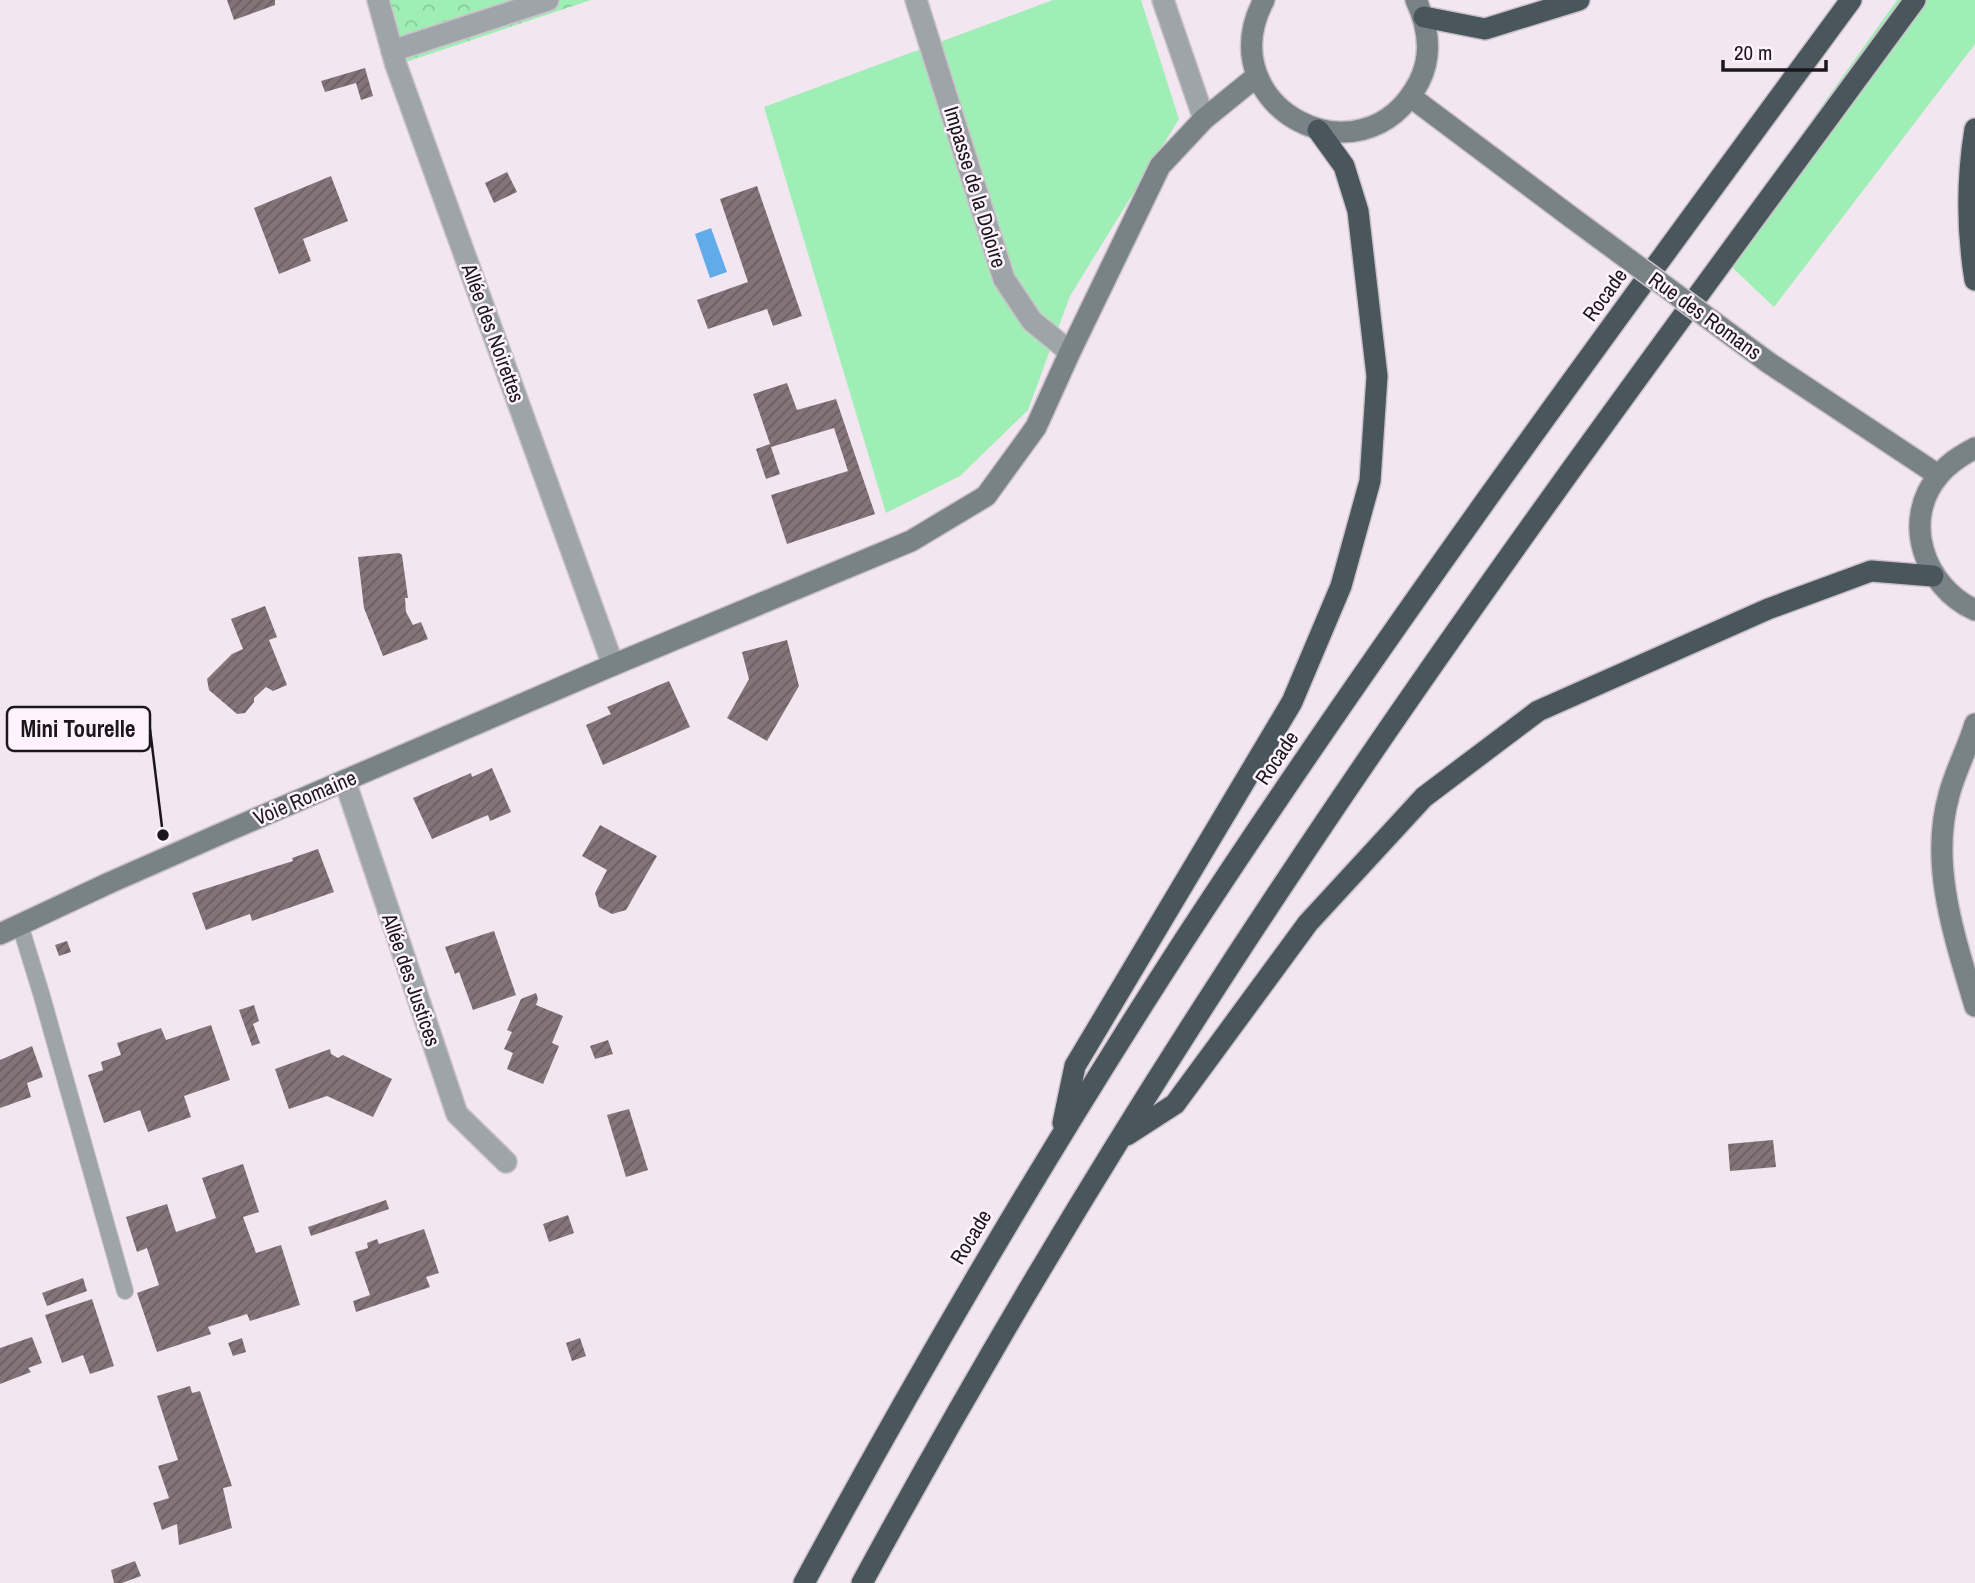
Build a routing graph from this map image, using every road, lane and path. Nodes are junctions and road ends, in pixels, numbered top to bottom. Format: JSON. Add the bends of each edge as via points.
{"nodes":[{"id":1,"x":378,"y":0,"type":"edge"},
{"id":2,"x":548,"y":0,"type":"edge"},
{"id":3,"x":916,"y":0,"type":"edge"},
{"id":4,"x":1163,"y":0,"type":"edge"},
{"id":5,"x":1264,"y":0,"type":"edge"},
{"id":6,"x":1579,"y":0,"type":"edge"},
{"id":7,"x":1851,"y":0,"type":"edge"},
{"id":8,"x":1915,"y":0,"type":"edge"},
{"id":9,"x":1420,"y":9,"type":"edge"},
{"id":10,"x":392,"y":51,"type":"junction"},
{"id":11,"x":1257,"y":76,"type":"junction"},
{"id":12,"x":1411,"y":97,"type":"junction"},
{"id":13,"x":1204,"y":119,"type":"junction"},
{"id":14,"x":1975,"y":129,"type":"edge"},
{"id":15,"x":1318,"y":130,"type":"junction"},
{"id":16,"x":1975,"y":280,"type":"edge"},
{"id":17,"x":1070,"y":352,"type":"junction"},
{"id":18,"x":1975,"y":448,"type":"edge"},
{"id":19,"x":1938,"y":475,"type":"junction"},
{"id":20,"x":1933,"y":576,"type":"junction"},
{"id":21,"x":1975,"y":610,"type":"edge"},
{"id":22,"x":612,"y":665,"type":"junction"},
{"id":23,"x":1975,"y":724,"type":"edge"},
{"id":24,"x":345,"y":781,"type":"junction"},
{"id":25,"x":20,"y":925,"type":"junction"},
{"id":26,"x":0,"y":934,"type":"edge"},
{"id":27,"x":1975,"y":1006,"type":"edge"},
{"id":28,"x":1060,"y":1138,"type":"junction"},
{"id":29,"x":1119,"y":1140,"type":"junction"},
{"id":30,"x":506,"y":1162,"type":"dead end"},
{"id":31,"x":125,"y":1291,"type":"dead end"},
{"id":32,"x":804,"y":1583,"type":"edge"},
{"id":33,"x":862,"y":1583,"type":"edge"}],
"edges":[{"from":1,"to":10,"type":"street","name":"Allée des Noirettes"},
{"from":2,"to":10,"type":"street"},
{"from":3,"to":17,"type":"street","name":"Impasse de la Doloire","via":[[1004,279],[1032,321]]},
{"from":4,"to":13,"type":"street"},
{"from":5,"to":11,"type":"street","via":[[1255,16],[1251,46]]},
{"from":6,"to":9,"type":"highway","via":[[1485,29]]},
{"from":7,"to":28,"type":"highway","name":"Rocade","via":[[1377,655],[1192,929]]},
{"from":8,"to":29,"type":"highway","via":[[1419,685],[1226,971]]},
{"from":9,"to":12,"type":"street","via":[[1428,45],[1424,73]]},
{"from":10,"to":22,"type":"street","name":"Allée des Noirettes"},
{"from":11,"to":13,"type":"street","name":"Voie Romaine"},
{"from":11,"to":15,"type":"street","via":[[1271,100],[1292,119]]},
{"from":12,"to":15,"type":"street","via":[[1392,116],[1369,128],[1344,133]]},
{"from":12,"to":19,"type":"street","name":"Rue des Romans","bridge":true,"via":[[1769,363]]},
{"from":13,"to":17,"type":"street","name":"Voie Romaine","via":[[1160,166]]},
{"from":14,"to":16,"type":"highway","via":[[1970,161]]},
{"from":15,"to":28,"type":"highway","via":[[1344,166],[1358,211],[1377,376],[1370,481],[1341,586],[1292,702],[1075,1066]]},
{"from":17,"to":22,"type":"street","name":"Voie Romaine","via":[[1036,426],[986,496],[911,541]]},
{"from":18,"to":19,"type":"street"},
{"from":19,"to":20,"type":"street","via":[[1925,498],[1920,525],[1923,552]]},
{"from":20,"to":21,"type":"street","via":[[1950,596]]},
{"from":20,"to":29,"type":"highway","via":[[1871,571],[1768,609],[1538,711],[1424,797],[1308,923],[1175,1104]]},
{"from":22,"to":24,"type":"street","name":"Voie Romaine"},
{"from":23,"to":27,"type":"street","via":[[1948,795],[1940,845],[1946,900]]},
{"from":24,"to":25,"type":"street","name":"Voie Romaine"},
{"from":24,"to":30,"type":"street","name":"Allée des Justices","via":[[457,1114]]},
{"from":25,"to":26,"type":"street","name":"Voie Romaine"},
{"from":25,"to":31,"type":"lane"},
{"from":28,"to":32,"type":"highway","name":"Rocade","via":[[950,1320]]},
{"from":29,"to":33,"type":"highway","via":[[994,1346]]}]}
